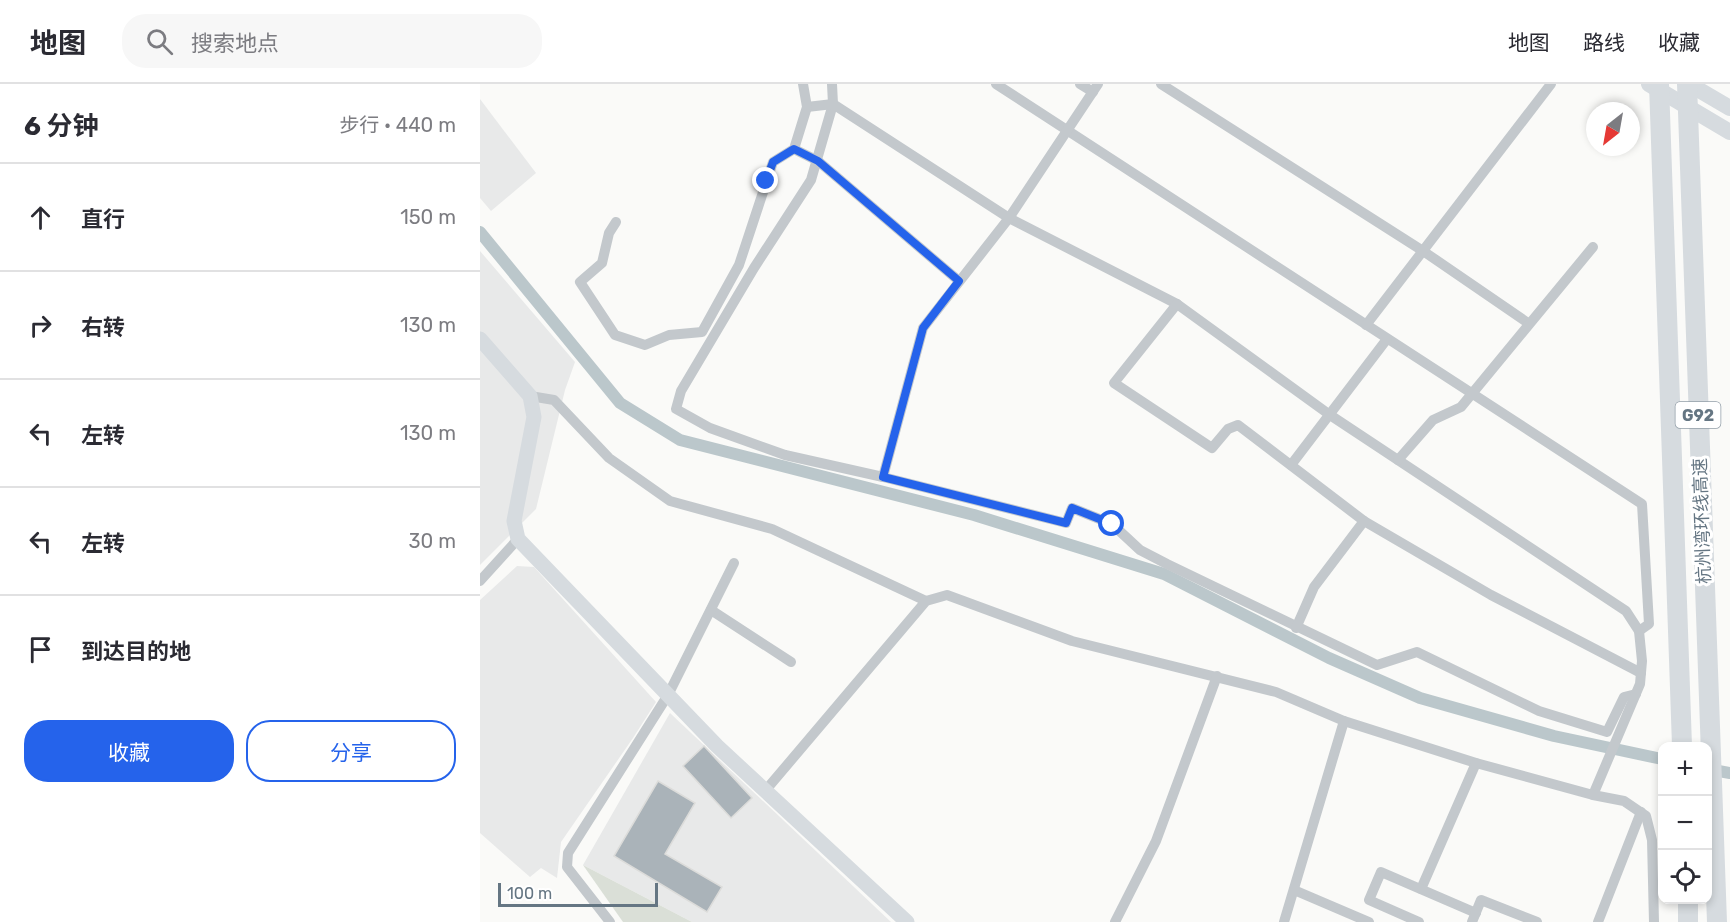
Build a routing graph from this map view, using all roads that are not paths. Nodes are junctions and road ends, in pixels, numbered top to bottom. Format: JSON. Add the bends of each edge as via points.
{"nodes":[{"id":1,"x":803,"y":84,"type":"edge"},
{"id":2,"x":832,"y":84,"type":"edge"},
{"id":3,"x":996,"y":84,"type":"edge"},
{"id":4,"x":1080,"y":84,"type":"edge"},
{"id":5,"x":1161,"y":84,"type":"edge"},
{"id":6,"x":1551,"y":84,"type":"edge"},
{"id":7,"x":1649,"y":84,"type":"edge"},
{"id":8,"x":1659,"y":84,"type":"edge"},
{"id":9,"x":1688,"y":84,"type":"edge"},
{"id":10,"x":1095,"y":88,"type":"edge"},
{"id":11,"x":821,"y":105,"type":"junction"},
{"id":12,"x":1730,"y":108,"type":"edge"},
{"id":13,"x":1067,"y":131,"type":"junction"},
{"id":14,"x":1730,"y":132,"type":"edge"},
{"id":15,"x":806,"y":155,"type":"junction"},
{"id":16,"x":1009,"y":218,"type":"junction"},
{"id":17,"x":616,"y":222,"type":"dead end"},
{"id":18,"x":1593,"y":247,"type":"dead end"},
{"id":19,"x":1423,"y":251,"type":"junction"},
{"id":20,"x":959,"y":281,"type":"junction"},
{"id":21,"x":1177,"y":304,"type":"junction"},
{"id":22,"x":1528,"y":323,"type":"junction"},
{"id":23,"x":1366,"y":325,"type":"junction"},
{"id":24,"x":480,"y":339,"type":"edge"},
{"id":25,"x":1387,"y":339,"type":"junction"},
{"id":26,"x":1470,"y":393,"type":"junction"},
{"id":27,"x":530,"y":396,"type":"junction"},
{"id":28,"x":1330,"y":415,"type":"junction"},
{"id":29,"x":1398,"y":460,"type":"junction"},
{"id":30,"x":1291,"y":465,"type":"junction"},
{"id":31,"x":883,"y":477,"type":"junction"},
{"id":32,"x":1364,"y":521,"type":"junction"},
{"id":33,"x":518,"y":538,"type":"junction"},
{"id":34,"x":734,"y":563,"type":"dead end"},
{"id":35,"x":480,"y":581,"type":"edge"},
{"id":36,"x":926,"y":601,"type":"junction"},
{"id":37,"x":711,"y":610,"type":"junction"},
{"id":38,"x":1296,"y":628,"type":"junction"},
{"id":39,"x":1639,"y":630,"type":"junction"},
{"id":40,"x":791,"y":662,"type":"dead end"},
{"id":41,"x":1641,"y":673,"type":"junction"},
{"id":42,"x":1217,"y":676,"type":"junction"},
{"id":43,"x":1636,"y":694,"type":"junction"},
{"id":44,"x":668,"y":695,"type":"junction"},
{"id":45,"x":1344,"y":721,"type":"junction"},
{"id":46,"x":1682,"y":742,"type":"edge"},
{"id":47,"x":1476,"y":763,"type":"junction"},
{"id":48,"x":765,"y":791,"type":"junction"},
{"id":49,"x":1593,"y":795,"type":"junction"},
{"id":50,"x":1641,"y":812,"type":"junction"},
{"id":51,"x":1421,"y":889,"type":"junction"},
{"id":52,"x":1294,"y":890,"type":"junction"},
{"id":53,"x":1688,"y":904,"type":"edge"},
{"id":54,"x":1474,"y":917,"type":"edge"},
{"id":55,"x":610,"y":922,"type":"edge"},
{"id":56,"x":907,"y":922,"type":"edge"},
{"id":57,"x":1115,"y":922,"type":"edge"},
{"id":58,"x":1284,"y":922,"type":"edge"},
{"id":59,"x":1369,"y":922,"type":"edge"},
{"id":60,"x":1419,"y":922,"type":"edge"},
{"id":61,"x":1537,"y":922,"type":"edge"},
{"id":62,"x":1598,"y":922,"type":"edge"},
{"id":63,"x":1654,"y":922,"type":"edge"},
{"id":64,"x":1688,"y":922,"type":"edge"},
{"id":65,"x":1717,"y":922,"type":"edge"}],
"edges":[{"from":1,"to":11,"type":"street"},
{"from":2,"to":11,"type":"street"},
{"from":3,"to":13,"type":"street"},
{"from":4,"to":10,"type":"street"},
{"from":5,"to":19,"type":"street"},
{"from":6,"to":19,"type":"street"},
{"from":7,"to":14,"type":"main road"},
{"from":8,"to":46,"type":"highway","name":"杭州湾环线高速","number":"G92"},
{"from":9,"to":12,"type":"main road"},
{"from":9,"to":65,"type":"highway","name":"杭州湾环线高速","number":"G92"},
{"from":10,"to":13,"type":"street"},
{"from":11,"to":15,"type":"street"},
{"from":11,"to":15,"type":"street"},
{"from":11,"to":16,"type":"street"},
{"from":13,"to":16,"type":"street"},
{"from":13,"to":23,"type":"street"},
{"from":15,"to":17,"type":"street","via":[[773,162],[739,265],[702,332],[669,335],[645,345],[615,335],[580,282],[602,263],[609,233]]},
{"from":15,"to":20,"type":"street"},
{"from":15,"to":31,"type":"street","via":[[812,180],[754,268],[681,391],[676,409],[710,428],[784,454]]},
{"from":16,"to":20,"type":"street"},
{"from":16,"to":21,"type":"street"},
{"from":18,"to":22,"type":"street"},
{"from":19,"to":22,"type":"street"},
{"from":19,"to":23,"type":"street"},
{"from":20,"to":31,"type":"street","via":[[923,328]]},
{"from":21,"to":28,"type":"street"},
{"from":21,"to":30,"type":"street","via":[[1114,383],[1212,448],[1228,429],[1238,425]]},
{"from":22,"to":26,"type":"street"},
{"from":23,"to":25,"type":"street"},
{"from":24,"to":27,"type":"main road"},
{"from":25,"to":26,"type":"street"},
{"from":25,"to":28,"type":"street"},
{"from":26,"to":29,"type":"street","via":[[1461,407],[1433,420]]},
{"from":26,"to":39,"type":"street","via":[[1642,504],[1649,624]]},
{"from":27,"to":33,"type":"main road","via":[[534,417],[514,521]]},
{"from":27,"to":36,"type":"street","via":[[554,400],[609,458],[670,501],[772,529]]},
{"from":28,"to":29,"type":"street"},
{"from":28,"to":30,"type":"street"},
{"from":29,"to":39,"type":"street","via":[[1626,611]]},
{"from":30,"to":32,"type":"street"},
{"from":31,"to":38,"type":"street","via":[[1066,523],[1072,508],[1112,524],[1140,550]]},
{"from":32,"to":38,"type":"street","via":[[1314,587]]},
{"from":32,"to":41,"type":"street","via":[[1491,595]]},
{"from":33,"to":35,"type":"street"},
{"from":33,"to":44,"type":"main road"},
{"from":34,"to":37,"type":"street"},
{"from":36,"to":42,"type":"street","via":[[947,595],[1072,641]]},
{"from":36,"to":48,"type":"street"},
{"from":37,"to":40,"type":"street"},
{"from":37,"to":44,"type":"street"},
{"from":38,"to":43,"type":"street","via":[[1377,665],[1417,652],[1539,711],[1607,732],[1624,697]]},
{"from":39,"to":41,"type":"street"},
{"from":41,"to":43,"type":"street"},
{"from":42,"to":45,"type":"street","via":[[1276,692]]},
{"from":42,"to":57,"type":"street","via":[[1156,841]]},
{"from":43,"to":49,"type":"street"},
{"from":44,"to":48,"type":"main road"},
{"from":44,"to":55,"type":"street","via":[[568,853],[567,867]]},
{"from":45,"to":47,"type":"street"},
{"from":45,"to":52,"type":"street"},
{"from":47,"to":49,"type":"street"},
{"from":47,"to":51,"type":"street"},
{"from":48,"to":56,"type":"main road"},
{"from":49,"to":50,"type":"street","via":[[1624,801]]},
{"from":50,"to":62,"type":"street"},
{"from":50,"to":63,"type":"street","via":[[1647,816],[1652,840]]},
{"from":51,"to":54,"type":"street"},
{"from":51,"to":60,"type":"street","via":[[1381,872],[1369,900]]},
{"from":52,"to":58,"type":"street"},
{"from":52,"to":59,"type":"street"},
{"from":53,"to":64,"type":"highway"},
{"from":54,"to":61,"type":"street","via":[[1481,900]]}]}
